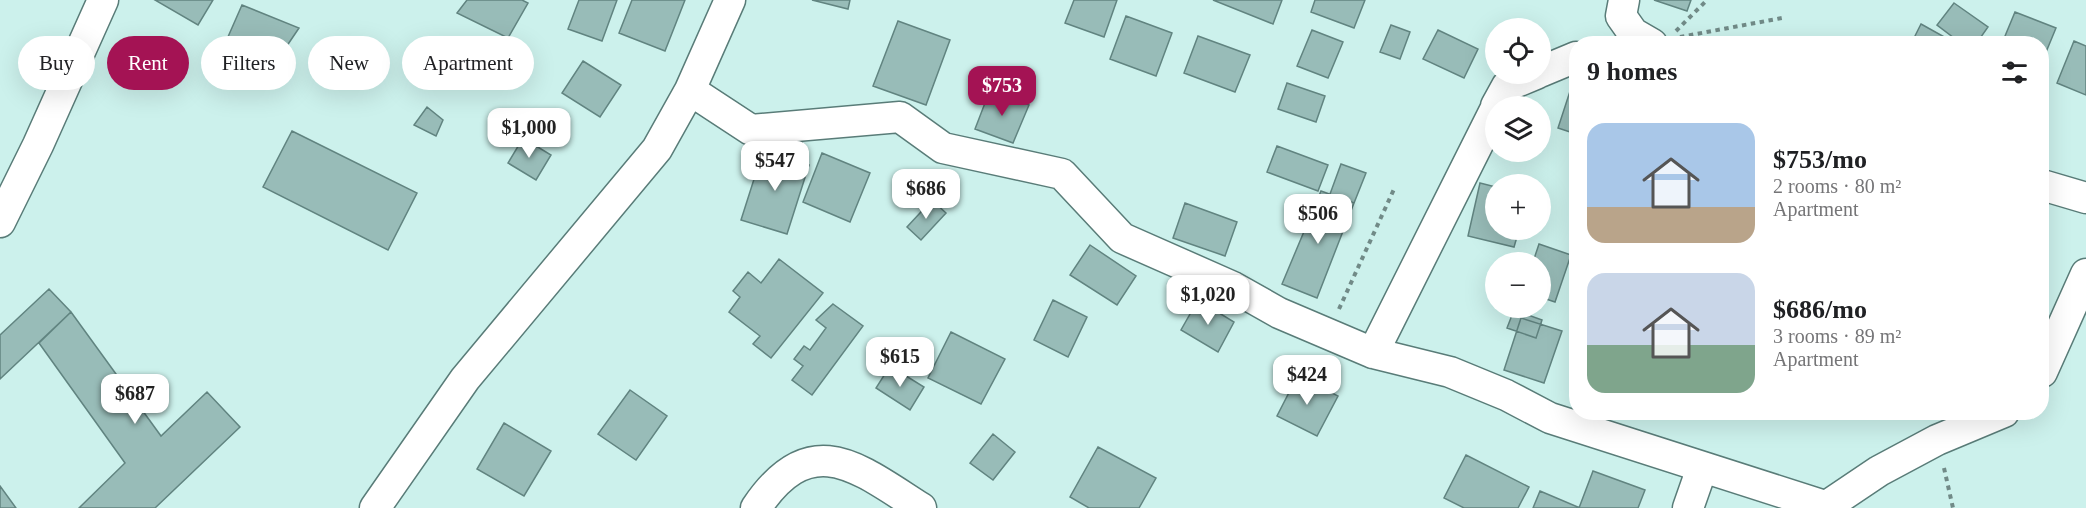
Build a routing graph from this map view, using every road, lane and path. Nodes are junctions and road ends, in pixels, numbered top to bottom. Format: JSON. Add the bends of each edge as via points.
{"nodes":[{"id":1,"x":103,"y":0,"type":"edge"},
{"id":2,"x":730,"y":0,"type":"edge"},
{"id":3,"x":1624,"y":0,"type":"edge"},
{"id":4,"x":1782,"y":18,"type":"dead end"},
{"id":5,"x":1638,"y":36,"type":"edge"},
{"id":6,"x":1667,"y":36,"type":"edge"},
{"id":7,"x":1569,"y":60,"type":"edge"},
{"id":8,"x":1551,"y":67,"type":"edge"},
{"id":9,"x":1512,"y":84,"type":"edge"},
{"id":10,"x":690,"y":90,"type":"junction"},
{"id":11,"x":1502,"y":96,"type":"edge"},
{"id":12,"x":1485,"y":129,"type":"edge"},
{"id":13,"x":1395,"y":187,"type":"dead end"},
{"id":14,"x":2049,"y":187,"type":"edge"},
{"id":15,"x":2086,"y":198,"type":"edge"},
{"id":16,"x":0,"y":222,"type":"edge"},
{"id":17,"x":2086,"y":274,"type":"edge"},
{"id":18,"x":1328,"y":334,"type":"junction"},
{"id":19,"x":1373,"y":354,"type":"junction"},
{"id":20,"x":2049,"y":356,"type":"edge"},
{"id":21,"x":1985,"y":420,"type":"edge"},
{"id":22,"x":1937,"y":440,"type":"junction"},
{"id":23,"x":1702,"y":468,"type":"junction"},
{"id":24,"x":1829,"y":507,"type":"edge"},
{"id":25,"x":375,"y":508,"type":"edge"},
{"id":26,"x":756,"y":508,"type":"edge"},
{"id":27,"x":921,"y":508,"type":"edge"},
{"id":28,"x":1688,"y":508,"type":"edge"},
{"id":29,"x":1953,"y":508,"type":"edge"}],
"edges":[{"from":1,"to":16,"type":"street"},
{"from":2,"to":10,"type":"street"},
{"from":3,"to":5,"type":"street","via":[[1621,16]]},
{"from":4,"to":6,"type":"path"},
{"from":7,"to":8,"type":"street"},
{"from":9,"to":11,"type":"street"},
{"from":10,"to":18,"type":"street","via":[[751,130],[900,117],[943,148],[1062,174],[1122,238]]},
{"from":10,"to":25,"type":"street","via":[[657,149],[465,379]]},
{"from":12,"to":19,"type":"street"},
{"from":13,"to":18,"type":"path"},
{"from":14,"to":15,"type":"street"},
{"from":17,"to":20,"type":"street"},
{"from":18,"to":19,"type":"street"},
{"from":19,"to":23,"type":"street","via":[[1450,372],[1550,418]]},
{"from":21,"to":22,"type":"street"},
{"from":22,"to":24,"type":"street","via":[[1879,471]]},
{"from":22,"to":29,"type":"path"},
{"from":23,"to":24,"type":"street"},
{"from":23,"to":28,"type":"street"},
{"from":26,"to":27,"type":"street","via":[[792,470],[814,461],[836,461],[857,467]]}]}
